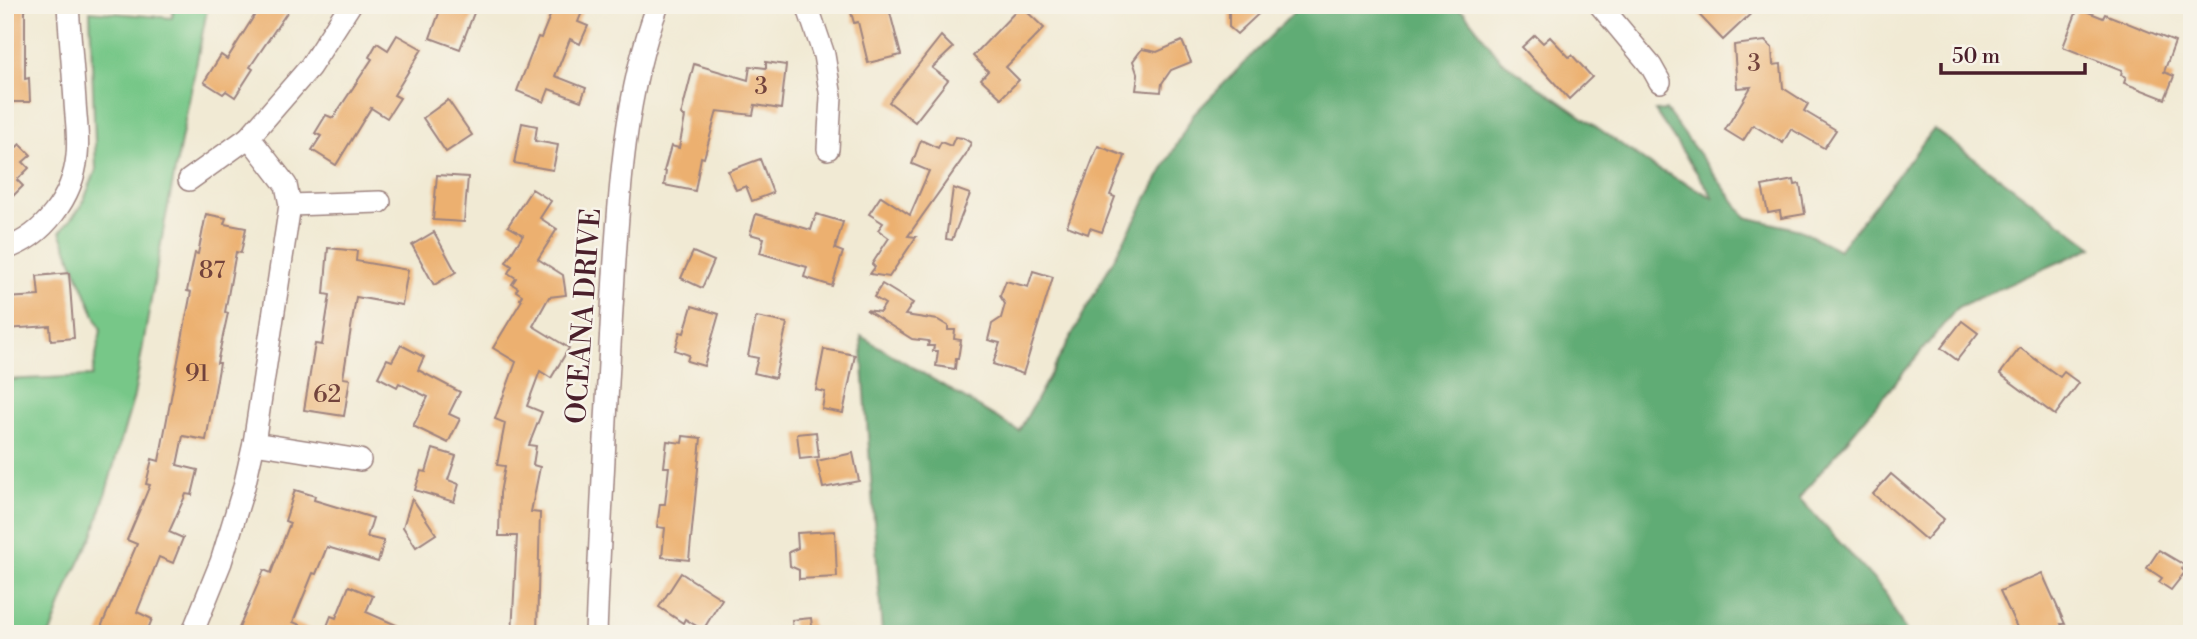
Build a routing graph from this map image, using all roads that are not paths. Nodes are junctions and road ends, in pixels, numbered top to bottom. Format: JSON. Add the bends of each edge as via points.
{"nodes":[{"id":1,"x":68,"y":5,"type":"edge"},
{"id":2,"x":350,"y":5,"type":"edge"},
{"id":3,"x":658,"y":5,"type":"edge"},
{"id":4,"x":807,"y":5,"type":"edge"},
{"id":5,"x":1600,"y":5,"type":"edge"},
{"id":6,"x":1660,"y":82,"type":"dead end"},
{"id":7,"x":249,"y":137,"type":"junction"},
{"id":8,"x":828,"y":149,"type":"dead end"},
{"id":9,"x":189,"y":180,"type":"dead end"},
{"id":10,"x":380,"y":202,"type":"dead end"},
{"id":11,"x":290,"y":205,"type":"junction"},
{"id":12,"x":5,"y":249,"type":"edge"},
{"id":13,"x":254,"y":443,"type":"junction"},
{"id":14,"x":360,"y":460,"type":"dead end"},
{"id":15,"x":192,"y":634,"type":"edge"},
{"id":16,"x":596,"y":634,"type":"edge"}],
"edges":[{"from":1,"to":12,"type":"street","via":[[77,130],[74,171],[52,216],[32,235]]},
{"from":2,"to":7,"type":"street","via":[[310,67]]},
{"from":3,"to":16,"type":"street","name":"OCEANA DRIVE","via":[[643,55],[624,154]]},
{"from":4,"to":8,"type":"street","via":[[824,55],[831,97]]},
{"from":5,"to":6,"type":"street"},
{"from":7,"to":9,"type":"street"},
{"from":7,"to":11,"type":"street","via":[[286,185]]},
{"from":10,"to":11,"type":"street"},
{"from":11,"to":13,"type":"street"},
{"from":13,"to":14,"type":"street"},
{"from":13,"to":15,"type":"street","via":[[234,523]]}]}
